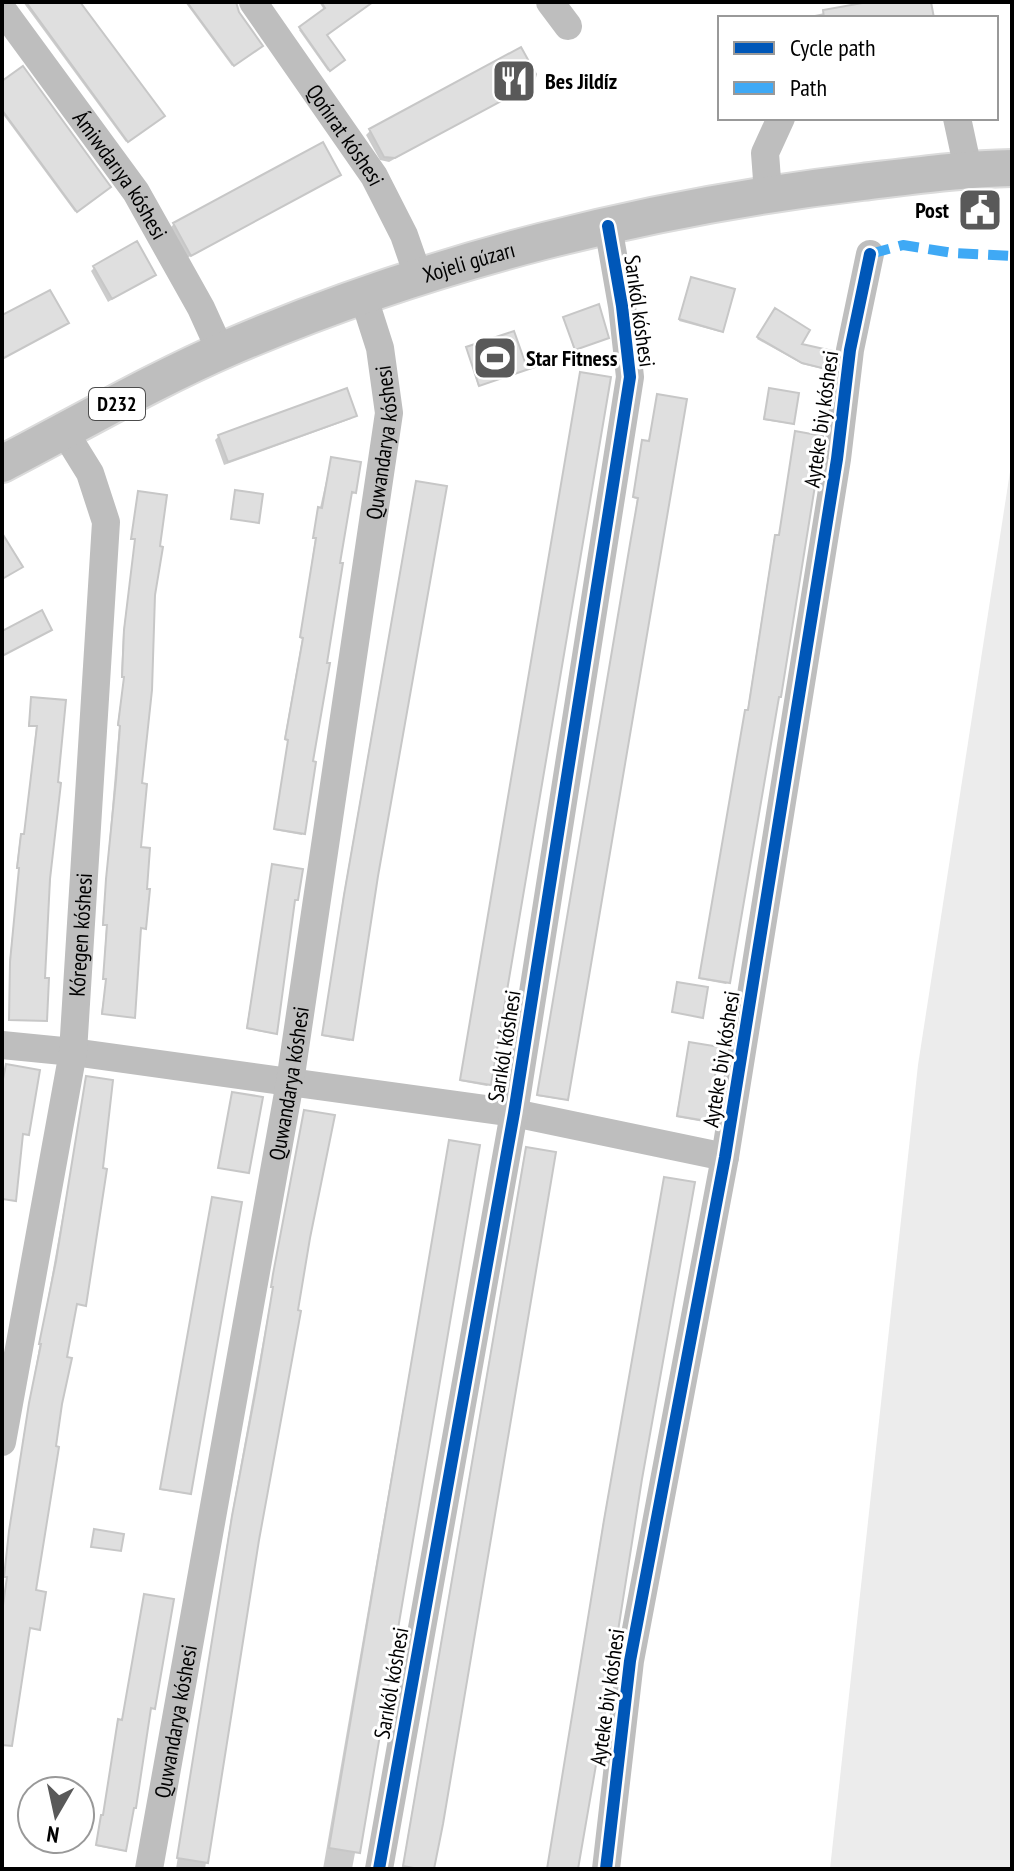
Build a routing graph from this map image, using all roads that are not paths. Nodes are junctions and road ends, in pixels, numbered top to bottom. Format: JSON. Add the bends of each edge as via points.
{"nodes":[{"id":1,"x":253,"y":2,"type":"edge"},
{"id":2,"x":550,"y":2,"type":"edge"},
{"id":3,"x":2,"y":9,"type":"edge"},
{"id":4,"x":568,"y":26,"type":"dead end"},
{"id":5,"x":780,"y":120,"type":"edge"},
{"id":6,"x":957,"y":120,"type":"edge"},
{"id":7,"x":1012,"y":168,"type":"edge"},
{"id":8,"x":968,"y":169,"type":"junction"},
{"id":9,"x":768,"y":193,"type":"junction"},
{"id":10,"x":608,"y":226,"type":"junction"},
{"id":11,"x":870,"y":254,"type":"dead end"},
{"id":12,"x":419,"y":278,"type":"junction"},
{"id":13,"x":363,"y":295,"type":"junction"},
{"id":14,"x":221,"y":352,"type":"junction"},
{"id":15,"x":64,"y":431,"type":"junction"},
{"id":16,"x":4,"y":458,"type":"edge"},
{"id":17,"x":2,"y":1045,"type":"edge"},
{"id":18,"x":73,"y":1052,"type":"junction"},
{"id":19,"x":290,"y":1082,"type":"junction"},
{"id":20,"x":514,"y":1113,"type":"junction"},
{"id":21,"x":725,"y":1157,"type":"junction"},
{"id":22,"x":2,"y":1442,"type":"edge"},
{"id":23,"x":149,"y":1869,"type":"edge"},
{"id":24,"x":379,"y":1869,"type":"edge"},
{"id":25,"x":606,"y":1869,"type":"edge"}],
"edges":[{"from":1,"to":12,"type":"street","name":"Qońırat kóshesi","via":[[374,176]]},
{"from":2,"to":4,"type":"street"},
{"from":3,"to":14,"type":"street","name":"Ámiwdarıya kóshesi","via":[[136,192]]},
{"from":5,"to":9,"type":"street","via":[[765,153]]},
{"from":6,"to":8,"type":"street"},
{"from":7,"to":8,"type":"main road","number":"D232"},
{"from":8,"to":9,"type":"main road","name":"Xojeli gúzarı","number":"D232"},
{"from":9,"to":10,"type":"main road","name":"Xojeli gúzarı","number":"D232"},
{"from":10,"to":12,"type":"main road","name":"Xojeli gúzarı","number":"D232"},
{"from":10,"to":20,"type":"street","name":"Sarıkól kóshesi","via":[[630,377]]},
{"from":11,"to":21,"type":"street","name":"Ayteke biy kóshesi","via":[[850,350],[835,474]]},
{"from":12,"to":13,"type":"main road","name":"Xojeli gúzarı","number":"D232"},
{"from":13,"to":14,"type":"main road","name":"Xojeli gúzarı","number":"D232"},
{"from":13,"to":19,"type":"street","name":"Quwandarya kóshesi","via":[[380,348],[389,413]]},
{"from":14,"to":15,"type":"main road","name":"Xojeli gúzarı","number":"D232"},
{"from":15,"to":16,"type":"main road","name":"Xojeli gúzarı","number":"D232"},
{"from":15,"to":18,"type":"street","name":"Kóregen kóshesi","via":[[90,473],[106,522]]},
{"from":17,"to":18,"type":"street"},
{"from":18,"to":19,"type":"street"},
{"from":18,"to":22,"type":"street","name":"Kóregen kóshesi"},
{"from":19,"to":20,"type":"street"},
{"from":19,"to":23,"type":"street","name":"Quwandarya kóshesi"},
{"from":20,"to":21,"type":"street"},
{"from":20,"to":24,"type":"street","name":"Sarıkól kóshesi"},
{"from":21,"to":25,"type":"street","name":"Ayteke biy kóshesi","via":[[630,1661]]}]}
